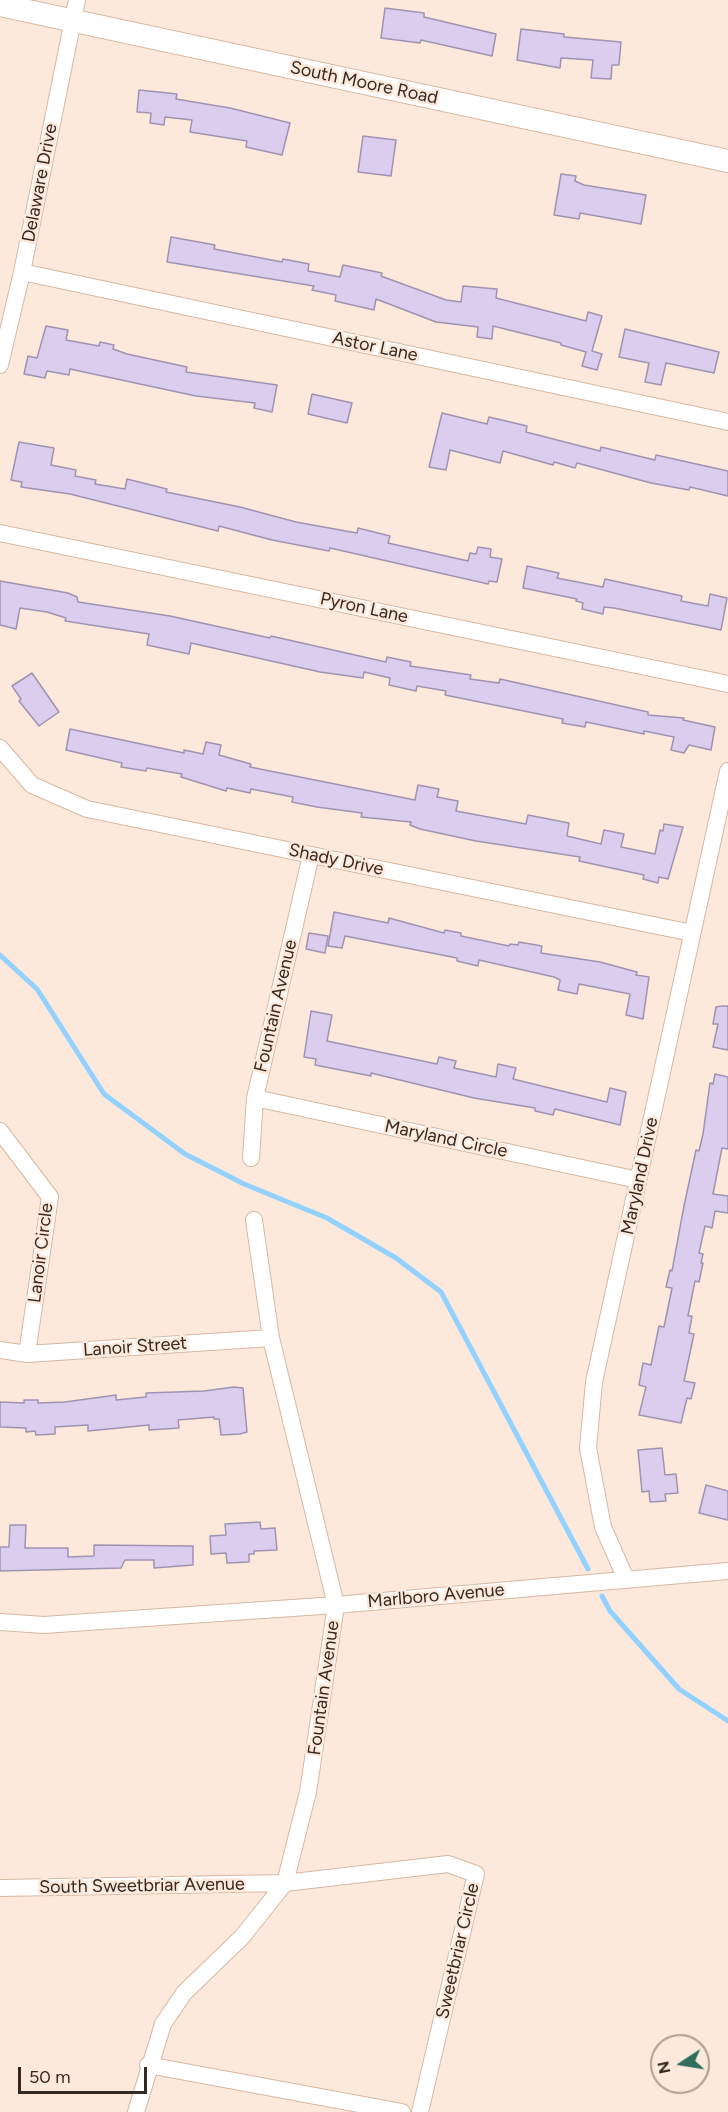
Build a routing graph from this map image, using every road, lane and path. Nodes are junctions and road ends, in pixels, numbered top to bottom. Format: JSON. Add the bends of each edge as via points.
{"nodes":[{"id":1,"x":0,"y":5,"type":"edge"},
{"id":2,"x":74,"y":10,"type":"edge"},
{"id":3,"x":728,"y":161,"type":"edge"},
{"id":4,"x":22,"y":272,"type":"junction"},
{"id":5,"x":0,"y":365,"type":"edge"},
{"id":6,"x":728,"y":422,"type":"edge"},
{"id":7,"x":0,"y":533,"type":"edge"},
{"id":8,"x":728,"y":684,"type":"edge"},
{"id":9,"x":0,"y":748,"type":"edge"},
{"id":10,"x":728,"y":771,"type":"edge"},
{"id":11,"x":311,"y":855,"type":"junction"},
{"id":12,"x":692,"y":933,"type":"junction"},
{"id":13,"x":255,"y":1098,"type":"junction"},
{"id":14,"x":0,"y":1131,"type":"edge"},
{"id":15,"x":251,"y":1158,"type":"dead end"},
{"id":16,"x":638,"y":1180,"type":"junction"},
{"id":17,"x":254,"y":1220,"type":"dead end"},
{"id":18,"x":271,"y":1338,"type":"junction"},
{"id":19,"x":0,"y":1350,"type":"edge"},
{"id":20,"x":27,"y":1354,"type":"junction"},
{"id":21,"x":728,"y":1571,"type":"edge"},
{"id":22,"x":626,"y":1580,"type":"junction"},
{"id":23,"x":336,"y":1605,"type":"junction"},
{"id":24,"x":0,"y":1622,"type":"edge"},
{"id":25,"x":285,"y":1883,"type":"junction"},
{"id":26,"x":0,"y":1888,"type":"edge"},
{"id":27,"x":148,"y":2065,"type":"junction"},
{"id":28,"x":136,"y":2112,"type":"edge"},
{"id":29,"x":402,"y":2112,"type":"edge"},
{"id":30,"x":420,"y":2112,"type":"edge"}],
"edges":[{"from":1,"to":2,"type":"main road","name":"South Moore Road"},
{"from":2,"to":3,"type":"main road","name":"South Moore Road"},
{"from":2,"to":4,"type":"street","name":"Delaware Drive"},
{"from":4,"to":5,"type":"street","name":"Delaware Drive"},
{"from":4,"to":6,"type":"street","name":"Astor Lane"},
{"from":7,"to":8,"type":"street","name":"Pyron Lane"},
{"from":9,"to":11,"type":"street","name":"Shady Drive","via":[[32,785],[87,809]]},
{"from":10,"to":12,"type":"street","name":"Maryland Drive"},
{"from":11,"to":12,"type":"street","name":"Shady Drive"},
{"from":11,"to":13,"type":"street","name":"Fountain Avenue"},
{"from":12,"to":16,"type":"street","name":"Maryland Drive"},
{"from":13,"to":15,"type":"street","name":"Fountain Avenue"},
{"from":13,"to":16,"type":"street","name":"Maryland Circle"},
{"from":14,"to":20,"type":"street","name":"Lanoir Circle","via":[[50,1197]]},
{"from":16,"to":22,"type":"street","name":"Maryland Drive","via":[[594,1382],[588,1448],[603,1527]]},
{"from":17,"to":18,"type":"street","name":"Fountain Avenue"},
{"from":18,"to":20,"type":"street","name":"Lanoir Street"},
{"from":18,"to":23,"type":"street","name":"Fountain Avenue"},
{"from":19,"to":20,"type":"street","name":"Lanoir Street"},
{"from":21,"to":22,"type":"street","name":"Marlboro Avenue"},
{"from":22,"to":23,"type":"street","name":"Marlboro Avenue"},
{"from":23,"to":24,"type":"street","name":"Marlboro Avenue","via":[[44,1625]]},
{"from":23,"to":25,"type":"street","name":"Fountain Avenue","via":[[308,1792]]},
{"from":25,"to":26,"type":"street","name":"South Sweetbriar Avenue"},
{"from":25,"to":27,"type":"street","name":"Fountain Avenue","via":[[242,1937],[184,1993],[163,2024]]},
{"from":25,"to":30,"type":"street","name":"Sweetbriar Circle","via":[[447,1864],[476,1874]]},
{"from":27,"to":28,"type":"street","name":"Fountain Avenue"},
{"from":27,"to":29,"type":"street"}]}
